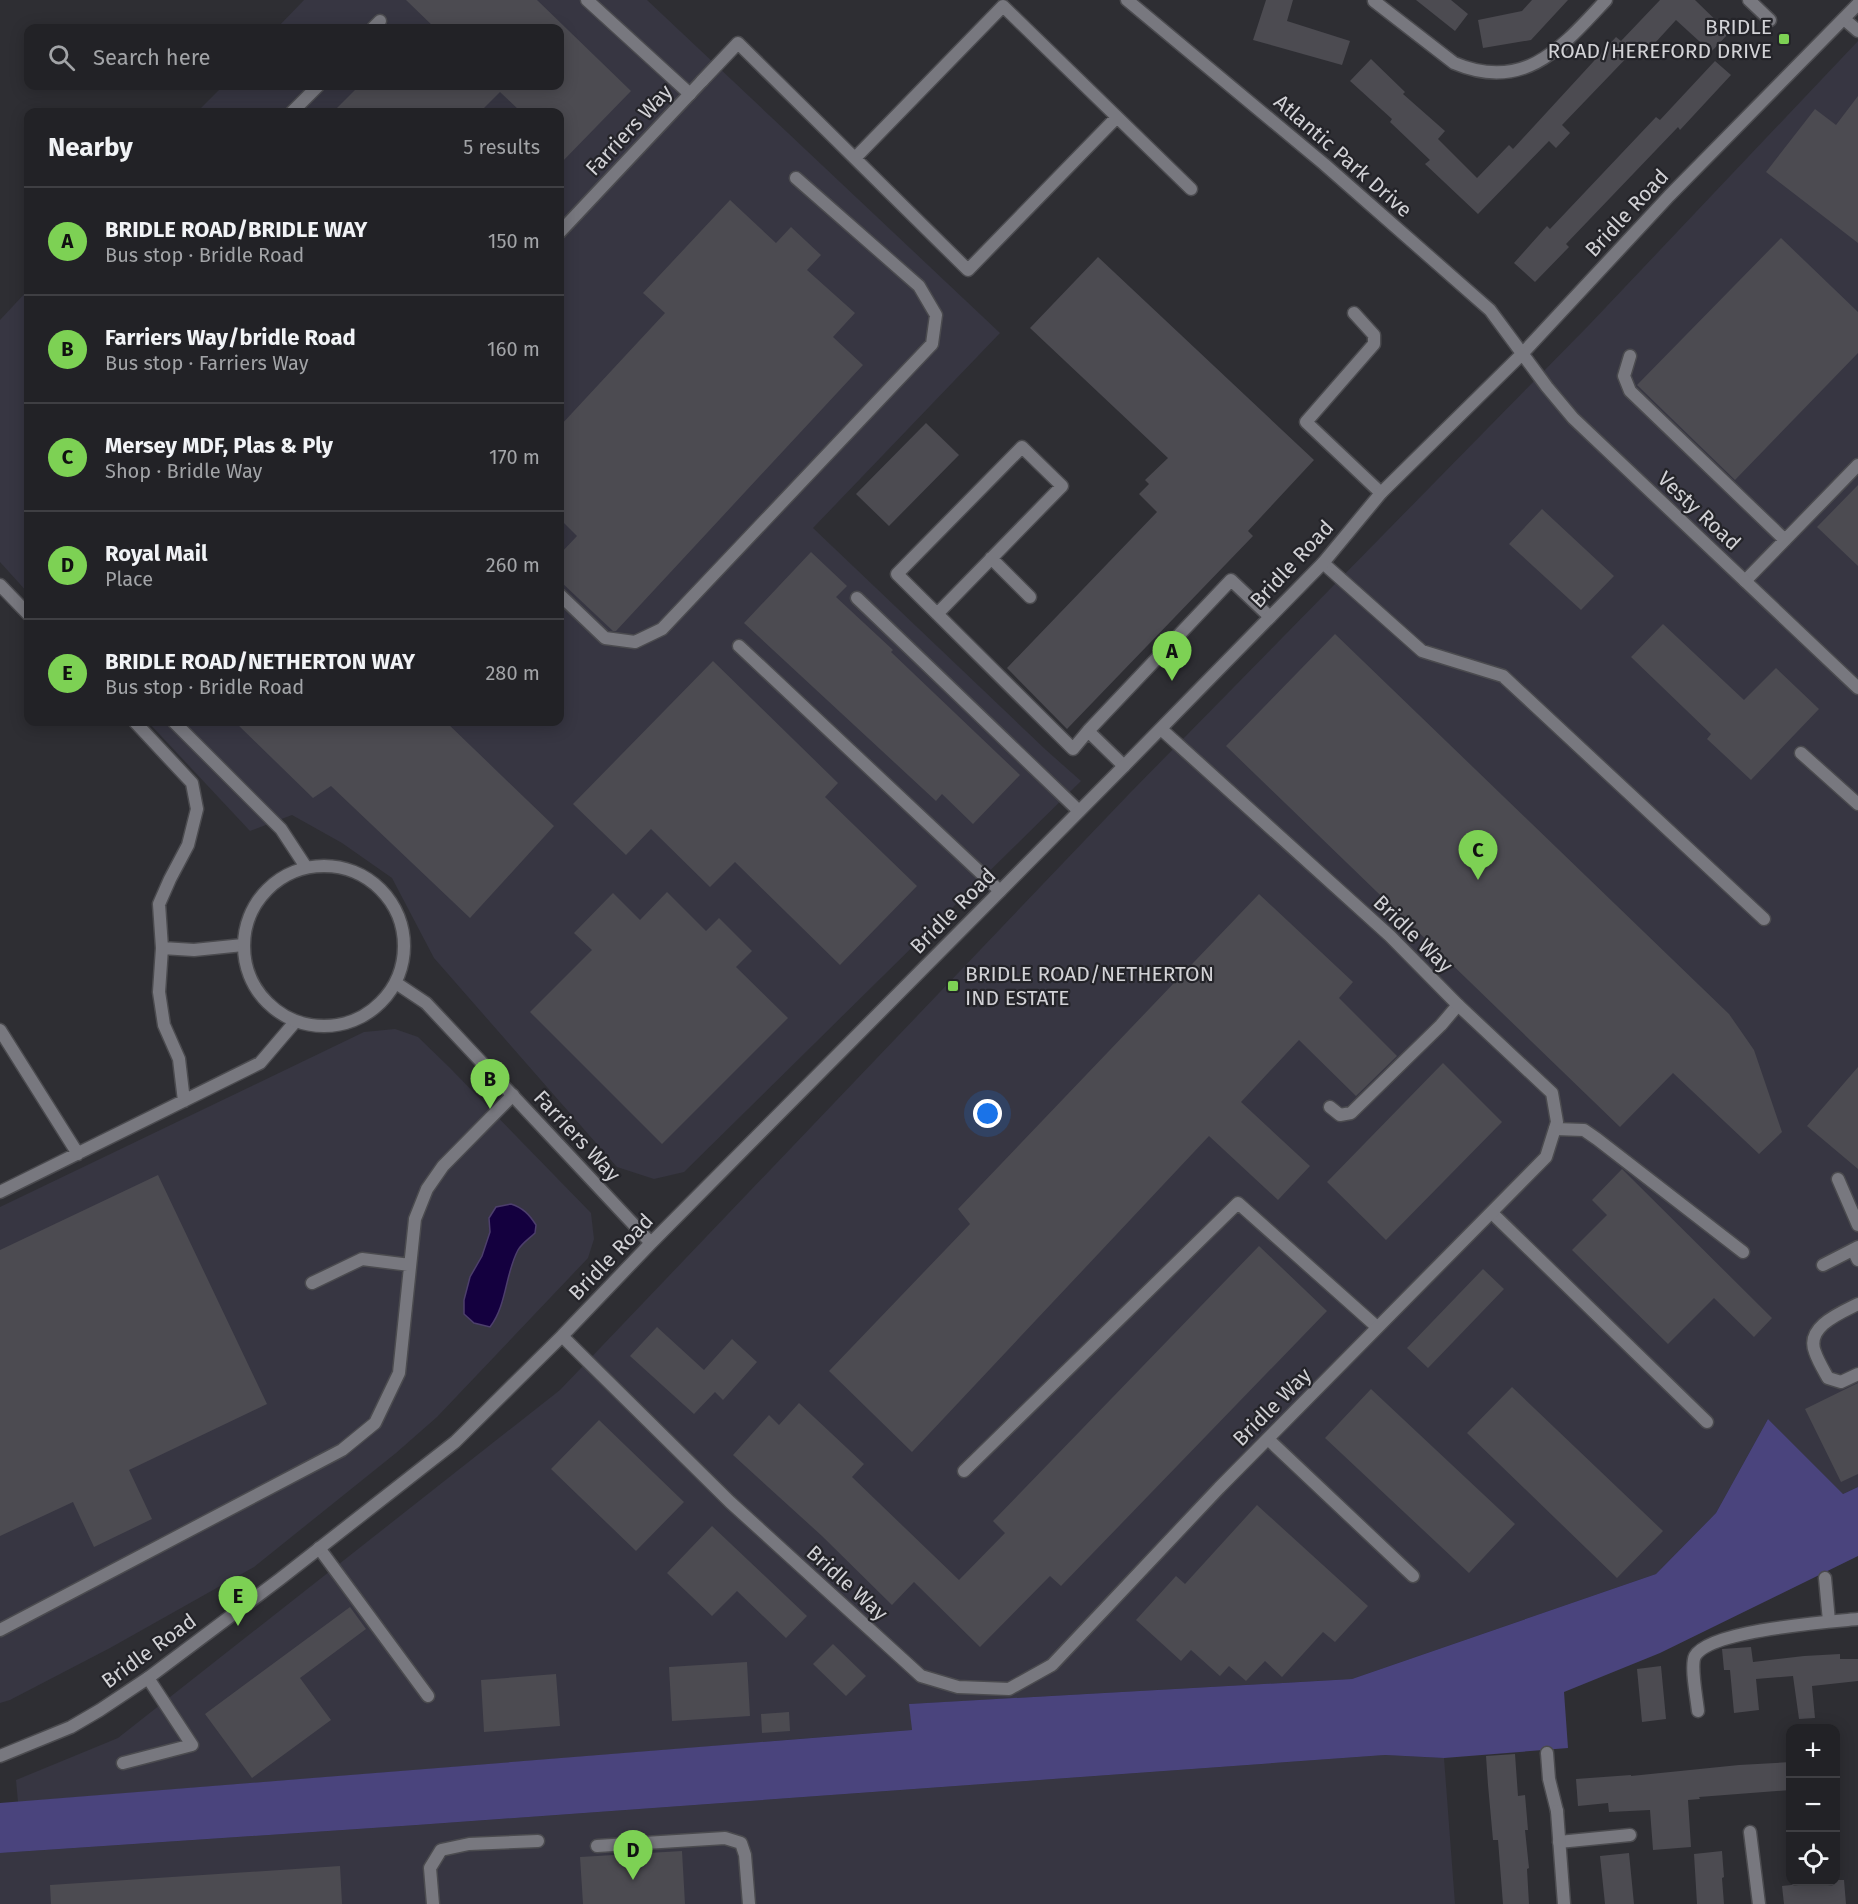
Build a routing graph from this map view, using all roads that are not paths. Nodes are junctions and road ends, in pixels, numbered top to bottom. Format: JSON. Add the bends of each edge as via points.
{"nodes":[{"id":1,"x":588,"y":0,"type":"edge"},
{"id":2,"x":1127,"y":0,"type":"edge"},
{"id":3,"x":1373,"y":0,"type":"edge"},
{"id":4,"x":1606,"y":0,"type":"edge"},
{"id":5,"x":1749,"y":0,"type":"edge"},
{"id":6,"x":1858,"y":4,"type":"edge"},
{"id":7,"x":1844,"y":19,"type":"junction"},
{"id":8,"x":1770,"y":20,"type":"dead end"},
{"id":9,"x":1858,"y":31,"type":"edge"},
{"id":10,"x":314,"y":90,"type":"edge"},
{"id":11,"x":690,"y":94,"type":"junction"},
{"id":12,"x":296,"y":108,"type":"edge"},
{"id":13,"x":1117,"y":117,"type":"junction"},
{"id":14,"x":856,"y":157,"type":"junction"},
{"id":15,"x":796,"y":178,"type":"dead end"},
{"id":16,"x":1191,"y":189,"type":"dead end"},
{"id":17,"x":564,"y":228,"type":"edge"},
{"id":18,"x":1354,"y":313,"type":"dead end"},
{"id":19,"x":1522,"y":354,"type":"junction"},
{"id":20,"x":1630,"y":356,"type":"dead end"},
{"id":21,"x":1858,"y":465,"type":"edge"},
{"id":22,"x":1381,"y":493,"type":"junction"},
{"id":23,"x":1785,"y":540,"type":"junction"},
{"id":24,"x":991,"y":558,"type":"junction"},
{"id":25,"x":1323,"y":563,"type":"junction"},
{"id":26,"x":1745,"y":581,"type":"junction"},
{"id":27,"x":0,"y":585,"type":"edge"},
{"id":28,"x":1030,"y":597,"type":"dead end"},
{"id":29,"x":857,"y":598,"type":"dead end"},
{"id":30,"x":564,"y":599,"type":"edge"},
{"id":31,"x":24,"y":610,"type":"edge"},
{"id":32,"x":937,"y":614,"type":"junction"},
{"id":33,"x":1270,"y":617,"type":"junction"},
{"id":34,"x":739,"y":646,"type":"dead end"},
{"id":35,"x":1858,"y":688,"type":"edge"},
{"id":36,"x":139,"y":726,"type":"edge"},
{"id":37,"x":178,"y":726,"type":"edge"},
{"id":38,"x":1161,"y":729,"type":"junction"},
{"id":39,"x":1088,"y":731,"type":"junction"},
{"id":40,"x":1801,"y":753,"type":"dead end"},
{"id":41,"x":1124,"y":766,"type":"junction"},
{"id":42,"x":1858,"y":804,"type":"edge"},
{"id":43,"x":1079,"y":811,"type":"junction"},
{"id":44,"x":306,"y":867,"type":"junction"},
{"id":45,"x":1000,"y":891,"type":"junction"},
{"id":46,"x":1764,"y":919,"type":"dead end"},
{"id":47,"x":243,"y":945,"type":"junction"},
{"id":48,"x":162,"y":948,"type":"junction"},
{"id":49,"x":396,"y":983,"type":"junction"},
{"id":50,"x":1458,"y":1005,"type":"junction"},
{"id":51,"x":295,"y":1022,"type":"junction"},
{"id":52,"x":0,"y":1030,"type":"edge"},
{"id":53,"x":513,"y":1095,"type":"junction"},
{"id":54,"x":184,"y":1101,"type":"junction"},
{"id":55,"x":1330,"y":1107,"type":"dead end"},
{"id":56,"x":1555,"y":1129,"type":"junction"},
{"id":57,"x":78,"y":1154,"type":"junction"},
{"id":58,"x":1838,"y":1179,"type":"dead end"},
{"id":59,"x":0,"y":1192,"type":"edge"},
{"id":60,"x":1492,"y":1213,"type":"junction"},
{"id":61,"x":1858,"y":1225,"type":"edge"},
{"id":62,"x":651,"y":1243,"type":"junction"},
{"id":63,"x":1743,"y":1252,"type":"dead end"},
{"id":64,"x":1856,"y":1252,"type":"edge"},
{"id":65,"x":1823,"y":1265,"type":"dead end"},
{"id":66,"x":410,"y":1266,"type":"junction"},
{"id":67,"x":312,"y":1283,"type":"dead end"},
{"id":68,"x":1858,"y":1304,"type":"edge"},
{"id":69,"x":1377,"y":1328,"type":"junction"},
{"id":70,"x":562,"y":1336,"type":"junction"},
{"id":71,"x":1858,"y":1374,"type":"edge"},
{"id":72,"x":1707,"y":1422,"type":"dead end"},
{"id":73,"x":1268,"y":1439,"type":"junction"},
{"id":74,"x":964,"y":1471,"type":"dead end"},
{"id":75,"x":319,"y":1548,"type":"junction"},
{"id":76,"x":1413,"y":1576,"type":"dead end"},
{"id":77,"x":1825,"y":1578,"type":"dead end"},
{"id":78,"x":1858,"y":1619,"type":"edge"},
{"id":79,"x":1829,"y":1622,"type":"junction"},
{"id":80,"x":0,"y":1630,"type":"edge"},
{"id":81,"x":148,"y":1678,"type":"junction"},
{"id":82,"x":428,"y":1696,"type":"dead end"},
{"id":83,"x":1698,"y":1711,"type":"dead end"},
{"id":84,"x":1547,"y":1753,"type":"dead end"},
{"id":85,"x":0,"y":1756,"type":"edge"},
{"id":86,"x":123,"y":1762,"type":"dead end"},
{"id":87,"x":1750,"y":1832,"type":"dead end"},
{"id":88,"x":1630,"y":1835,"type":"dead end"},
{"id":89,"x":538,"y":1841,"type":"dead end"},
{"id":90,"x":1559,"y":1842,"type":"junction"},
{"id":91,"x":597,"y":1846,"type":"dead end"},
{"id":92,"x":433,"y":1904,"type":"edge"},
{"id":93,"x":749,"y":1904,"type":"edge"},
{"id":94,"x":1564,"y":1904,"type":"edge"},
{"id":95,"x":1759,"y":1904,"type":"edge"}],
"edges":[{"from":1,"to":11,"type":"street"},
{"from":2,"to":19,"type":"street","name":"Atlantic Park Drive","via":[[1324,164],[1490,310]]},
{"from":3,"to":4,"type":"street","via":[[1454,63],[1499,71],[1527,67],[1554,53]]},
{"from":5,"to":8,"type":"street"},
{"from":6,"to":7,"type":"street","name":"Bridle Road"},
{"from":7,"to":9,"type":"street"},
{"from":7,"to":19,"type":"street","name":"Bridle Road","via":[[1669,196]]},
{"from":10,"to":12,"type":"street"},
{"from":11,"to":14,"type":"street","name":"Farriers Way","via":[[738,44]]},
{"from":11,"to":17,"type":"street","name":"Farriers Way"},
{"from":13,"to":14,"type":"street","via":[[1003,6]]},
{"from":13,"to":14,"type":"street","via":[[968,270]]},
{"from":13,"to":16,"type":"street"},
{"from":15,"to":30,"type":"street","via":[[919,286],[936,315],[932,344],[662,629],[635,642],[605,638]]},
{"from":18,"to":22,"type":"street","via":[[1374,335],[1374,344],[1306,422]]},
{"from":19,"to":22,"type":"street","name":"Bridle Road"},
{"from":19,"to":26,"type":"street","name":"Vesty Road","via":[[1574,418]]},
{"from":20,"to":23,"type":"street","via":[[1624,376],[1630,391]]},
{"from":21,"to":23,"type":"street"},
{"from":22,"to":25,"type":"street","name":"Bridle Road"},
{"from":23,"to":26,"type":"street"},
{"from":24,"to":28,"type":"street"},
{"from":24,"to":32,"type":"street"},
{"from":24,"to":32,"type":"street","via":[[1062,486],[1022,447],[897,574]]},
{"from":25,"to":33,"type":"street","name":"Bridle Road"},
{"from":25,"to":46,"type":"street","via":[[1422,651],[1503,676]]},
{"from":26,"to":35,"type":"street","name":"Vesty Road"},
{"from":27,"to":31,"type":"street"},
{"from":29,"to":43,"type":"street"},
{"from":32,"to":39,"type":"street","via":[[1073,749]]},
{"from":33,"to":38,"type":"street","name":"Bridle Road"},
{"from":33,"to":39,"type":"street","via":[[1231,580]]},
{"from":34,"to":45,"type":"street"},
{"from":36,"to":48,"type":"street","via":[[192,783],[196,809],[188,845],[159,904]]},
{"from":37,"to":44,"type":"street","via":[[281,829]]},
{"from":38,"to":41,"type":"street","name":"Bridle Road"},
{"from":38,"to":50,"type":"street","name":"Bridle Way","via":[[1390,936]]},
{"from":39,"to":41,"type":"street"},
{"from":40,"to":42,"type":"street"},
{"from":41,"to":43,"type":"street","name":"Bridle Road"},
{"from":43,"to":45,"type":"street","name":"Bridle Road"},
{"from":44,"to":47,"type":"street","via":[[283,876],[260,897],[249,915]]},
{"from":44,"to":49,"type":"street","via":[[339,867],[366,877],[382,890],[398,913],[405,939],[405,957]]},
{"from":45,"to":62,"type":"street","name":"Bridle Road"},
{"from":47,"to":48,"type":"street","via":[[194,950]]},
{"from":47,"to":51,"type":"street","via":[[249,977],[264,1001]]},
{"from":48,"to":54,"type":"street","via":[[159,992],[164,1025],[179,1059]]},
{"from":49,"to":51,"type":"street","via":[[378,1007],[360,1019],[335,1027]]},
{"from":49,"to":53,"type":"street","name":"Farriers Way","via":[[426,1003]]},
{"from":50,"to":55,"type":"street","via":[[1351,1113],[1340,1115]]},
{"from":50,"to":56,"type":"street","name":"Bridle Way","via":[[1552,1093]]},
{"from":51,"to":54,"type":"street","via":[[260,1063]]},
{"from":52,"to":57,"type":"street"},
{"from":53,"to":62,"type":"street","name":"Farriers Way"},
{"from":53,"to":66,"type":"street","via":[[443,1166],[427,1189],[415,1220]]},
{"from":54,"to":57,"type":"street"},
{"from":56,"to":60,"type":"street","name":"Bridle Way","via":[[1546,1157]]},
{"from":56,"to":63,"type":"street","via":[[1584,1130],[1597,1138]]},
{"from":57,"to":59,"type":"street"},
{"from":58,"to":61,"type":"street"},
{"from":60,"to":69,"type":"street","name":"Bridle Way"},
{"from":60,"to":72,"type":"street"},
{"from":62,"to":70,"type":"street","name":"Bridle Road"},
{"from":64,"to":65,"type":"street"},
{"from":66,"to":67,"type":"street","via":[[362,1259]]},
{"from":66,"to":80,"type":"street","via":[[399,1373],[375,1423],[342,1450]]},
{"from":68,"to":71,"type":"street","via":[[1830,1318],[1814,1335],[1814,1350],[1827,1378],[1841,1382]]},
{"from":69,"to":73,"type":"street","name":"Bridle Way"},
{"from":69,"to":74,"type":"street","via":[[1238,1203]]},
{"from":70,"to":73,"type":"street","name":"Bridle Way","via":[[730,1502],[921,1676],[958,1687],[1009,1689],[1052,1665]]},
{"from":70,"to":75,"type":"street","name":"Bridle Road","via":[[455,1442]]},
{"from":73,"to":76,"type":"street"},
{"from":75,"to":81,"type":"street","name":"Bridle Road"},
{"from":75,"to":82,"type":"street"},
{"from":77,"to":79,"type":"street"},
{"from":78,"to":79,"type":"street"},
{"from":79,"to":83,"type":"street","via":[[1762,1630],[1718,1641],[1701,1650],[1693,1662]]},
{"from":81,"to":85,"type":"street","name":"Bridle Road","via":[[70,1726]]},
{"from":81,"to":86,"type":"street","via":[[192,1745]]},
{"from":84,"to":90,"type":"street"},
{"from":87,"to":95,"type":"street"},
{"from":88,"to":90,"type":"street"},
{"from":89,"to":92,"type":"street","via":[[469,1844],[441,1850],[430,1868]]},
{"from":90,"to":94,"type":"street"},
{"from":91,"to":93,"type":"street","via":[[725,1838],[741,1843]]}]}
